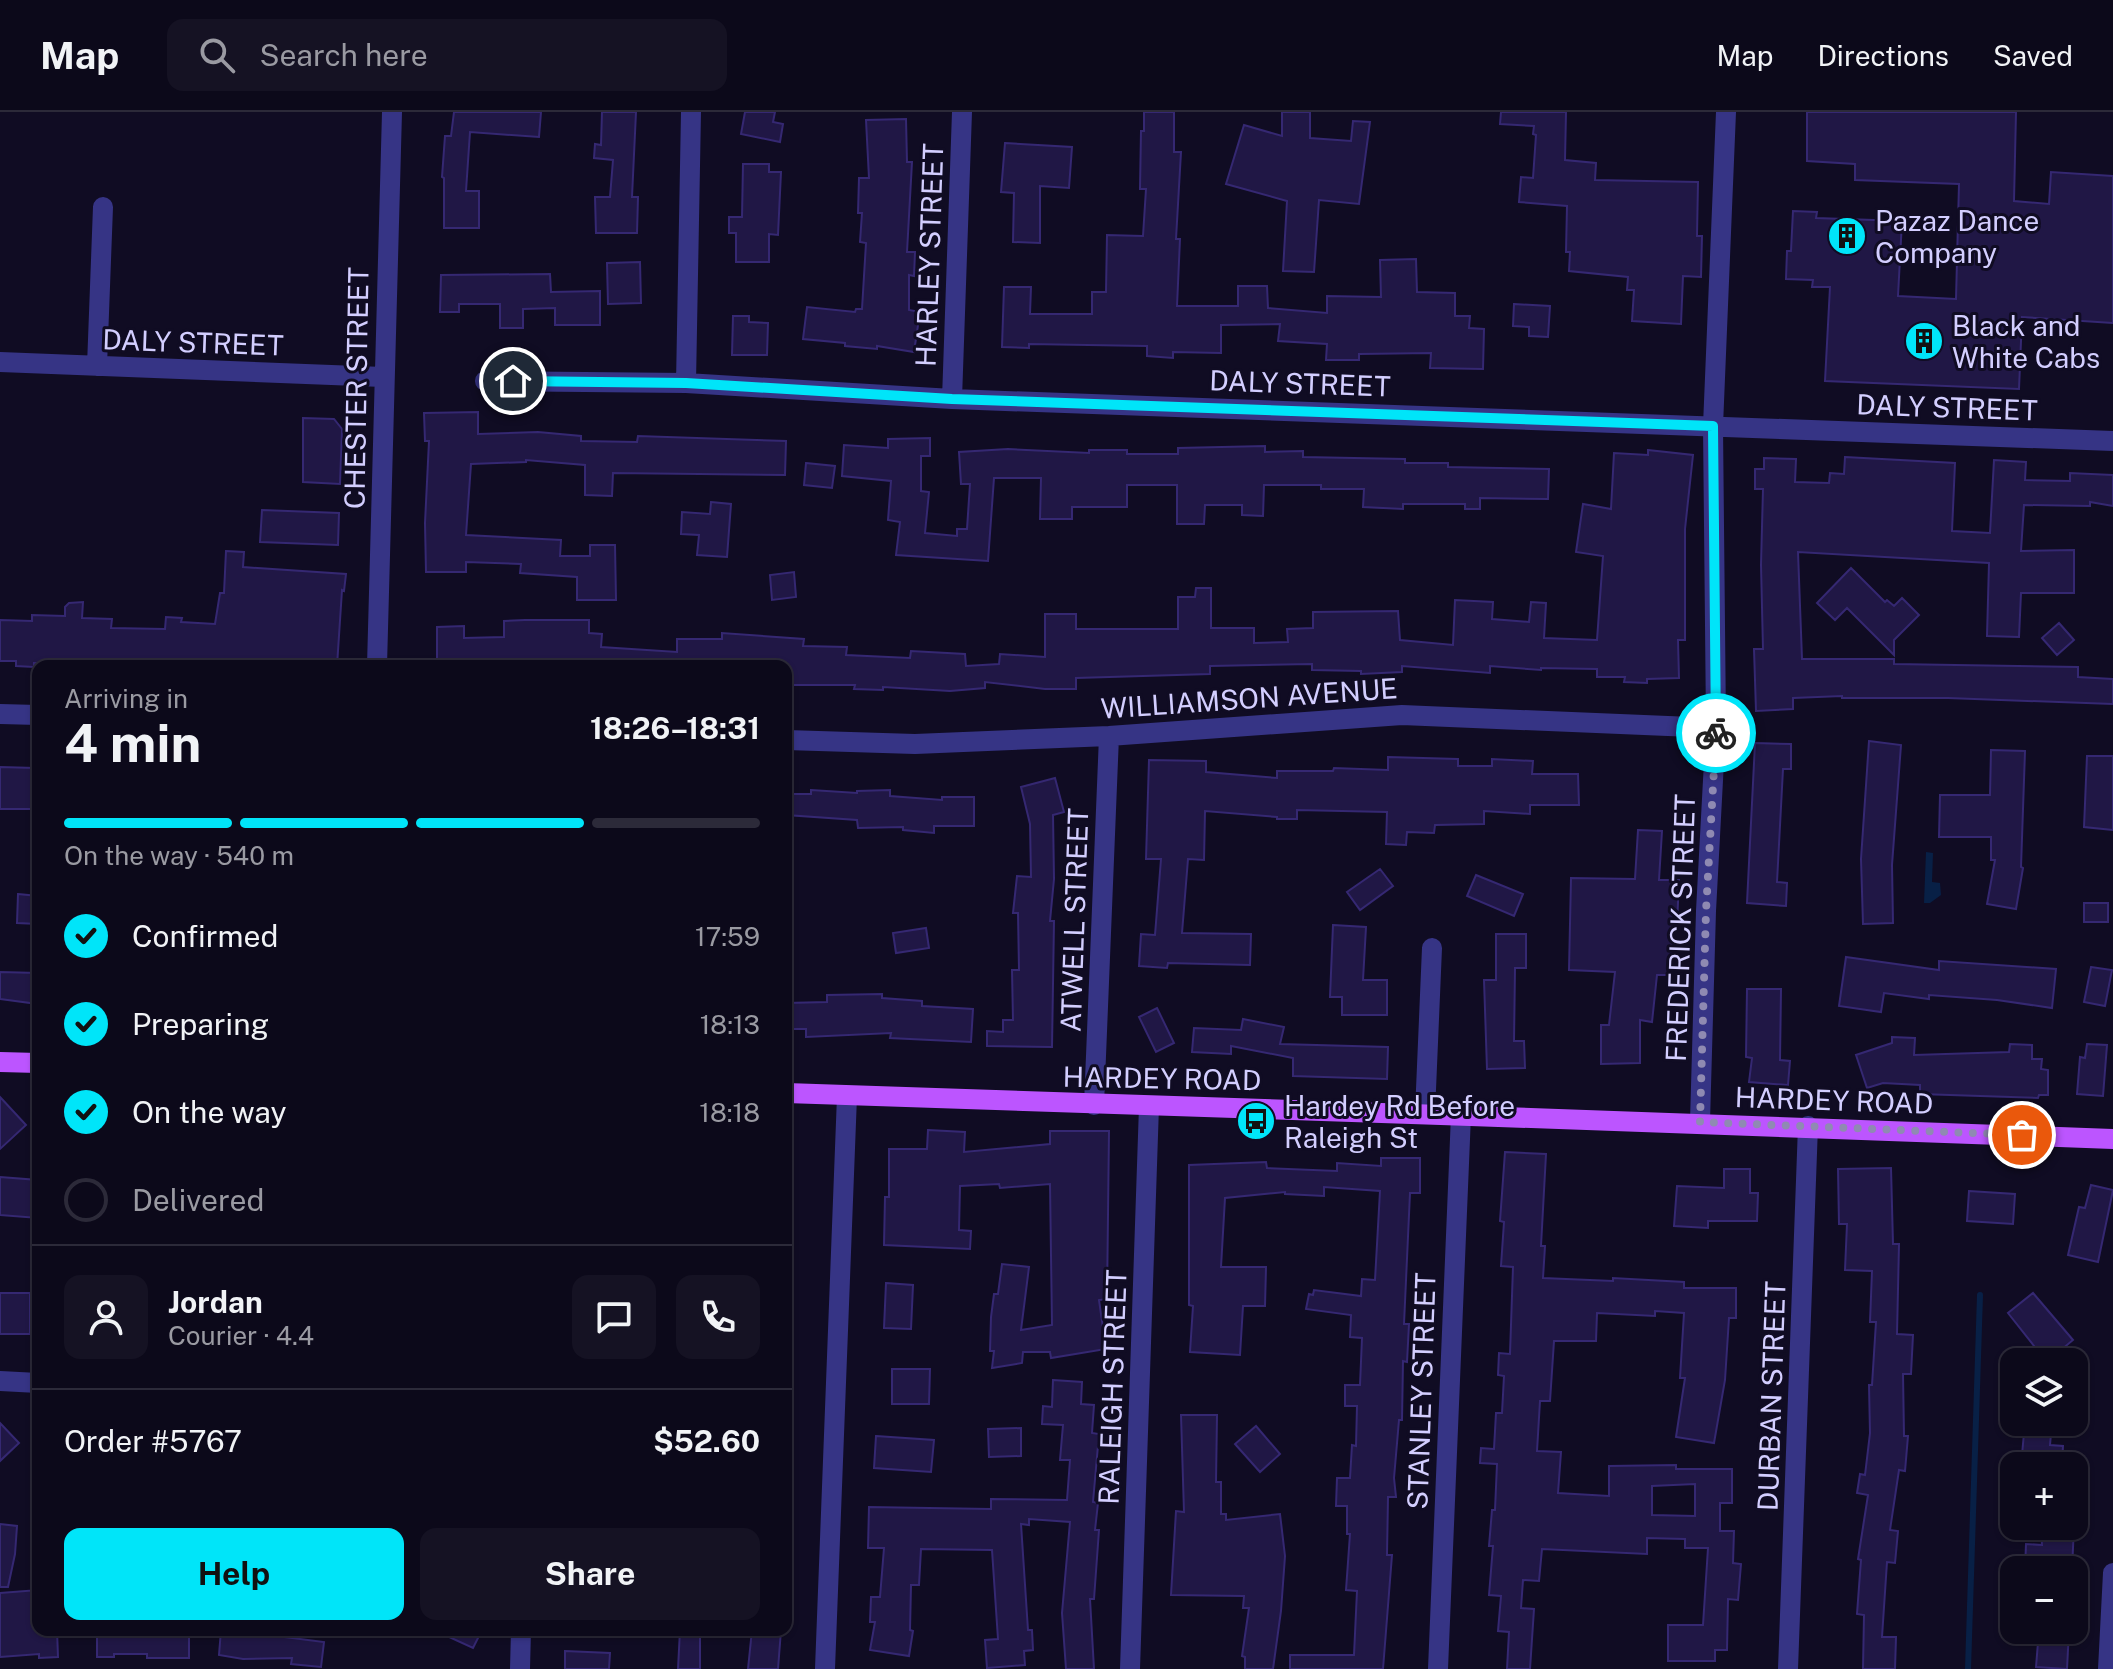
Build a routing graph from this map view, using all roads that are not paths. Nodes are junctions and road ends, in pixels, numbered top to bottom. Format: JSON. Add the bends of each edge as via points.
{"nodes":[{"id":1,"x":392,"y":112,"type":"edge"},
{"id":2,"x":691,"y":112,"type":"edge"},
{"id":3,"x":962,"y":112,"type":"edge"},
{"id":4,"x":1726,"y":112,"type":"edge"},
{"id":5,"x":103,"y":207,"type":"dead end"},
{"id":6,"x":0,"y":362,"type":"edge"},
{"id":7,"x":97,"y":366,"type":"junction"},
{"id":8,"x":383,"y":377,"type":"junction"},
{"id":9,"x":485,"y":381,"type":"dead end"},
{"id":10,"x":686,"y":383,"type":"junction"},
{"id":11,"x":952,"y":399,"type":"junction"},
{"id":12,"x":1713,"y":426,"type":"junction"},
{"id":13,"x":2113,"y":441,"type":"edge"},
{"id":14,"x":377,"y":660,"type":"edge"},
{"id":15,"x":0,"y":714,"type":"edge"},
{"id":16,"x":32,"y":715,"type":"edge"},
{"id":17,"x":1716,"y":728,"type":"junction"},
{"id":18,"x":1109,"y":736,"type":"junction"},
{"id":19,"x":792,"y":740,"type":"edge"},
{"id":20,"x":1432,"y":948,"type":"dead end"},
{"id":21,"x":0,"y":1062,"type":"edge"},
{"id":22,"x":32,"y":1063,"type":"edge"},
{"id":23,"x":792,"y":1093,"type":"edge"},
{"id":24,"x":847,"y":1096,"type":"junction"},
{"id":25,"x":1094,"y":1105,"type":"junction"},
{"id":26,"x":1149,"y":1106,"type":"junction"},
{"id":27,"x":1425,"y":1113,"type":"junction"},
{"id":28,"x":1461,"y":1115,"type":"junction"},
{"id":29,"x":1700,"y":1122,"type":"junction"},
{"id":30,"x":1808,"y":1126,"type":"junction"},
{"id":31,"x":2113,"y":1139,"type":"edge"},
{"id":32,"x":0,"y":1381,"type":"edge"},
{"id":33,"x":32,"y":1383,"type":"edge"},
{"id":34,"x":2113,"y":1573,"type":"edge"},
{"id":35,"x":521,"y":1636,"type":"edge"},
{"id":36,"x":520,"y":1669,"type":"edge"},
{"id":37,"x":825,"y":1669,"type":"edge"},
{"id":38,"x":1130,"y":1669,"type":"edge"},
{"id":39,"x":1438,"y":1669,"type":"edge"},
{"id":40,"x":1788,"y":1669,"type":"edge"},
{"id":41,"x":2108,"y":1669,"type":"edge"}],
"edges":[{"from":1,"to":8,"type":"street","name":"CHESTER STREET"},
{"from":2,"to":10,"type":"street"},
{"from":3,"to":11,"type":"street","name":"HARLEY STREET"},
{"from":4,"to":12,"type":"street","name":"FREDERICK STREET"},
{"from":5,"to":7,"type":"street"},
{"from":6,"to":7,"type":"street","name":"DALY STREET"},
{"from":7,"to":8,"type":"street","name":"DALY STREET"},
{"from":8,"to":14,"type":"street","name":"CHESTER STREET"},
{"from":9,"to":10,"type":"street","name":"DALY STREET"},
{"from":10,"to":11,"type":"street","name":"DALY STREET"},
{"from":11,"to":12,"type":"street","name":"DALY STREET"},
{"from":12,"to":13,"type":"street","name":"DALY STREET"},
{"from":12,"to":17,"type":"street","name":"FREDERICK STREET"},
{"from":15,"to":16,"type":"street"},
{"from":17,"to":18,"type":"street","name":"WILLIAMSON AVENUE","via":[[1402,715]]},
{"from":17,"to":29,"type":"street","name":"FREDERICK STREET"},
{"from":18,"to":19,"type":"street","name":"WILLIAMSON AVENUE","via":[[915,744]]},
{"from":18,"to":25,"type":"street","name":"ATWELL STREET"},
{"from":20,"to":27,"type":"street"},
{"from":21,"to":22,"type":"main road"},
{"from":23,"to":24,"type":"main road","name":"HARDEY ROAD"},
{"from":24,"to":25,"type":"main road","name":"HARDEY ROAD"},
{"from":24,"to":37,"type":"street"},
{"from":25,"to":26,"type":"main road","name":"HARDEY ROAD"},
{"from":26,"to":27,"type":"main road","name":"HARDEY ROAD"},
{"from":26,"to":38,"type":"street","name":"RALEIGH STREET"},
{"from":27,"to":28,"type":"main road","name":"HARDEY ROAD"},
{"from":28,"to":29,"type":"main road","name":"HARDEY ROAD"},
{"from":28,"to":39,"type":"street","name":"STANLEY STREET"},
{"from":29,"to":30,"type":"main road","name":"HARDEY ROAD"},
{"from":30,"to":31,"type":"main road","name":"HARDEY ROAD"},
{"from":30,"to":40,"type":"street","name":"DURBAN STREET"},
{"from":32,"to":33,"type":"street"},
{"from":34,"to":41,"type":"street"},
{"from":35,"to":36,"type":"street"}]}
